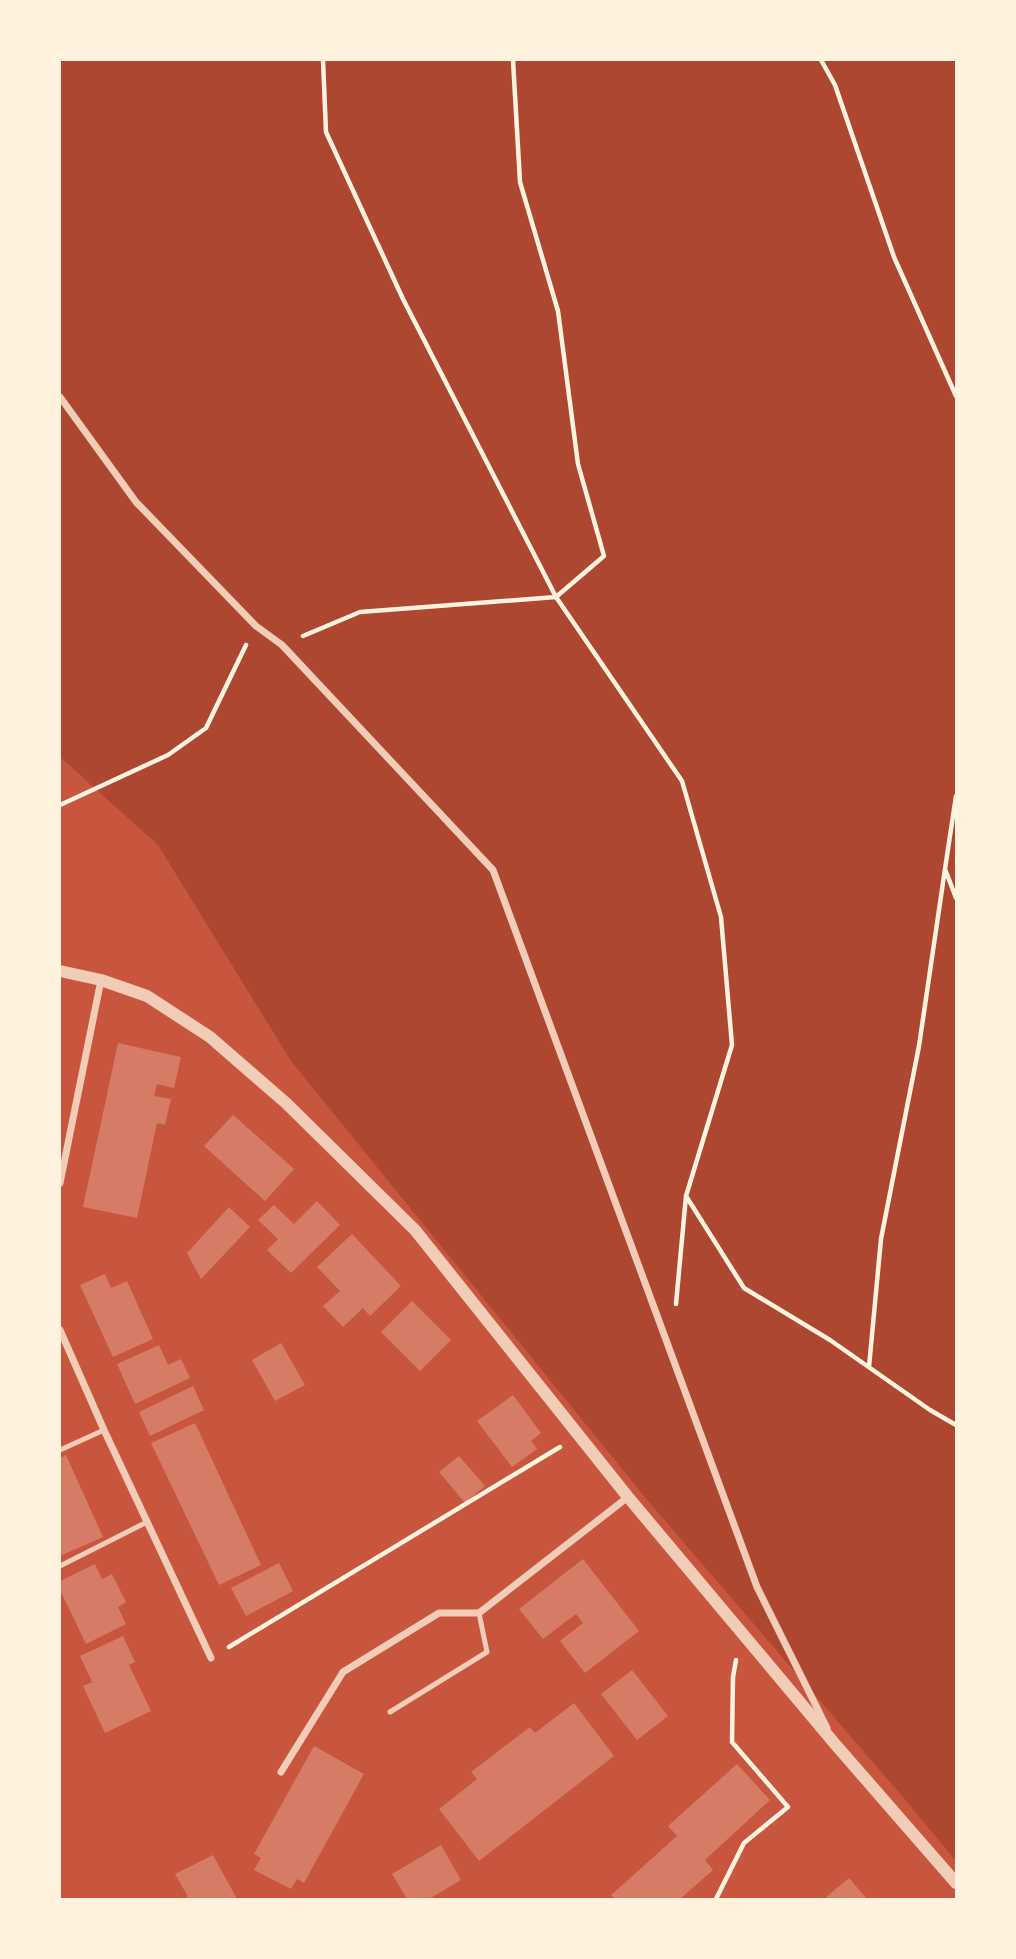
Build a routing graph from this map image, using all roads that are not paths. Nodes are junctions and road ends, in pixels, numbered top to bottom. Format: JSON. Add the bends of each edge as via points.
{"nodes":[{"id":1,"x":60,"y":397,"type":"edge"},
{"id":2,"x":60,"y":971,"type":"edge"},
{"id":3,"x":101,"y":980,"type":"junction"},
{"id":4,"x":60,"y":1183,"type":"edge"},
{"id":5,"x":60,"y":1330,"type":"edge"},
{"id":6,"x":104,"y":1430,"type":"junction"},
{"id":7,"x":60,"y":1450,"type":"edge"},
{"id":8,"x":628,"y":1497,"type":"junction"},
{"id":9,"x":147,"y":1522,"type":"junction"},
{"id":10,"x":60,"y":1566,"type":"edge"},
{"id":11,"x":480,"y":1613,"type":"junction"},
{"id":12,"x":211,"y":1658,"type":"road end"},
{"id":13,"x":390,"y":1712,"type":"dead end"},
{"id":14,"x":835,"y":1744,"type":"junction"},
{"id":15,"x":281,"y":1772,"type":"dead end"},
{"id":16,"x":957,"y":1883,"type":"edge"}],
"edges":[{"from":1,"to":14,"type":"street","via":[[136,502],[256,626],[282,645],[493,870],[757,1587]]},
{"from":2,"to":3,"type":"street"},
{"from":3,"to":4,"type":"street"},
{"from":3,"to":8,"type":"street","via":[[147,996],[210,1037],[286,1103],[415,1230]]},
{"from":5,"to":6,"type":"street"},
{"from":6,"to":7,"type":"lane"},
{"from":6,"to":9,"type":"street"},
{"from":8,"to":11,"type":"street"},
{"from":8,"to":14,"type":"street"},
{"from":9,"to":10,"type":"lane"},
{"from":9,"to":12,"type":"street"},
{"from":11,"to":13,"type":"lane","via":[[487,1652]]},
{"from":11,"to":15,"type":"street","via":[[439,1612],[343,1672]]},
{"from":14,"to":16,"type":"street"}]}
